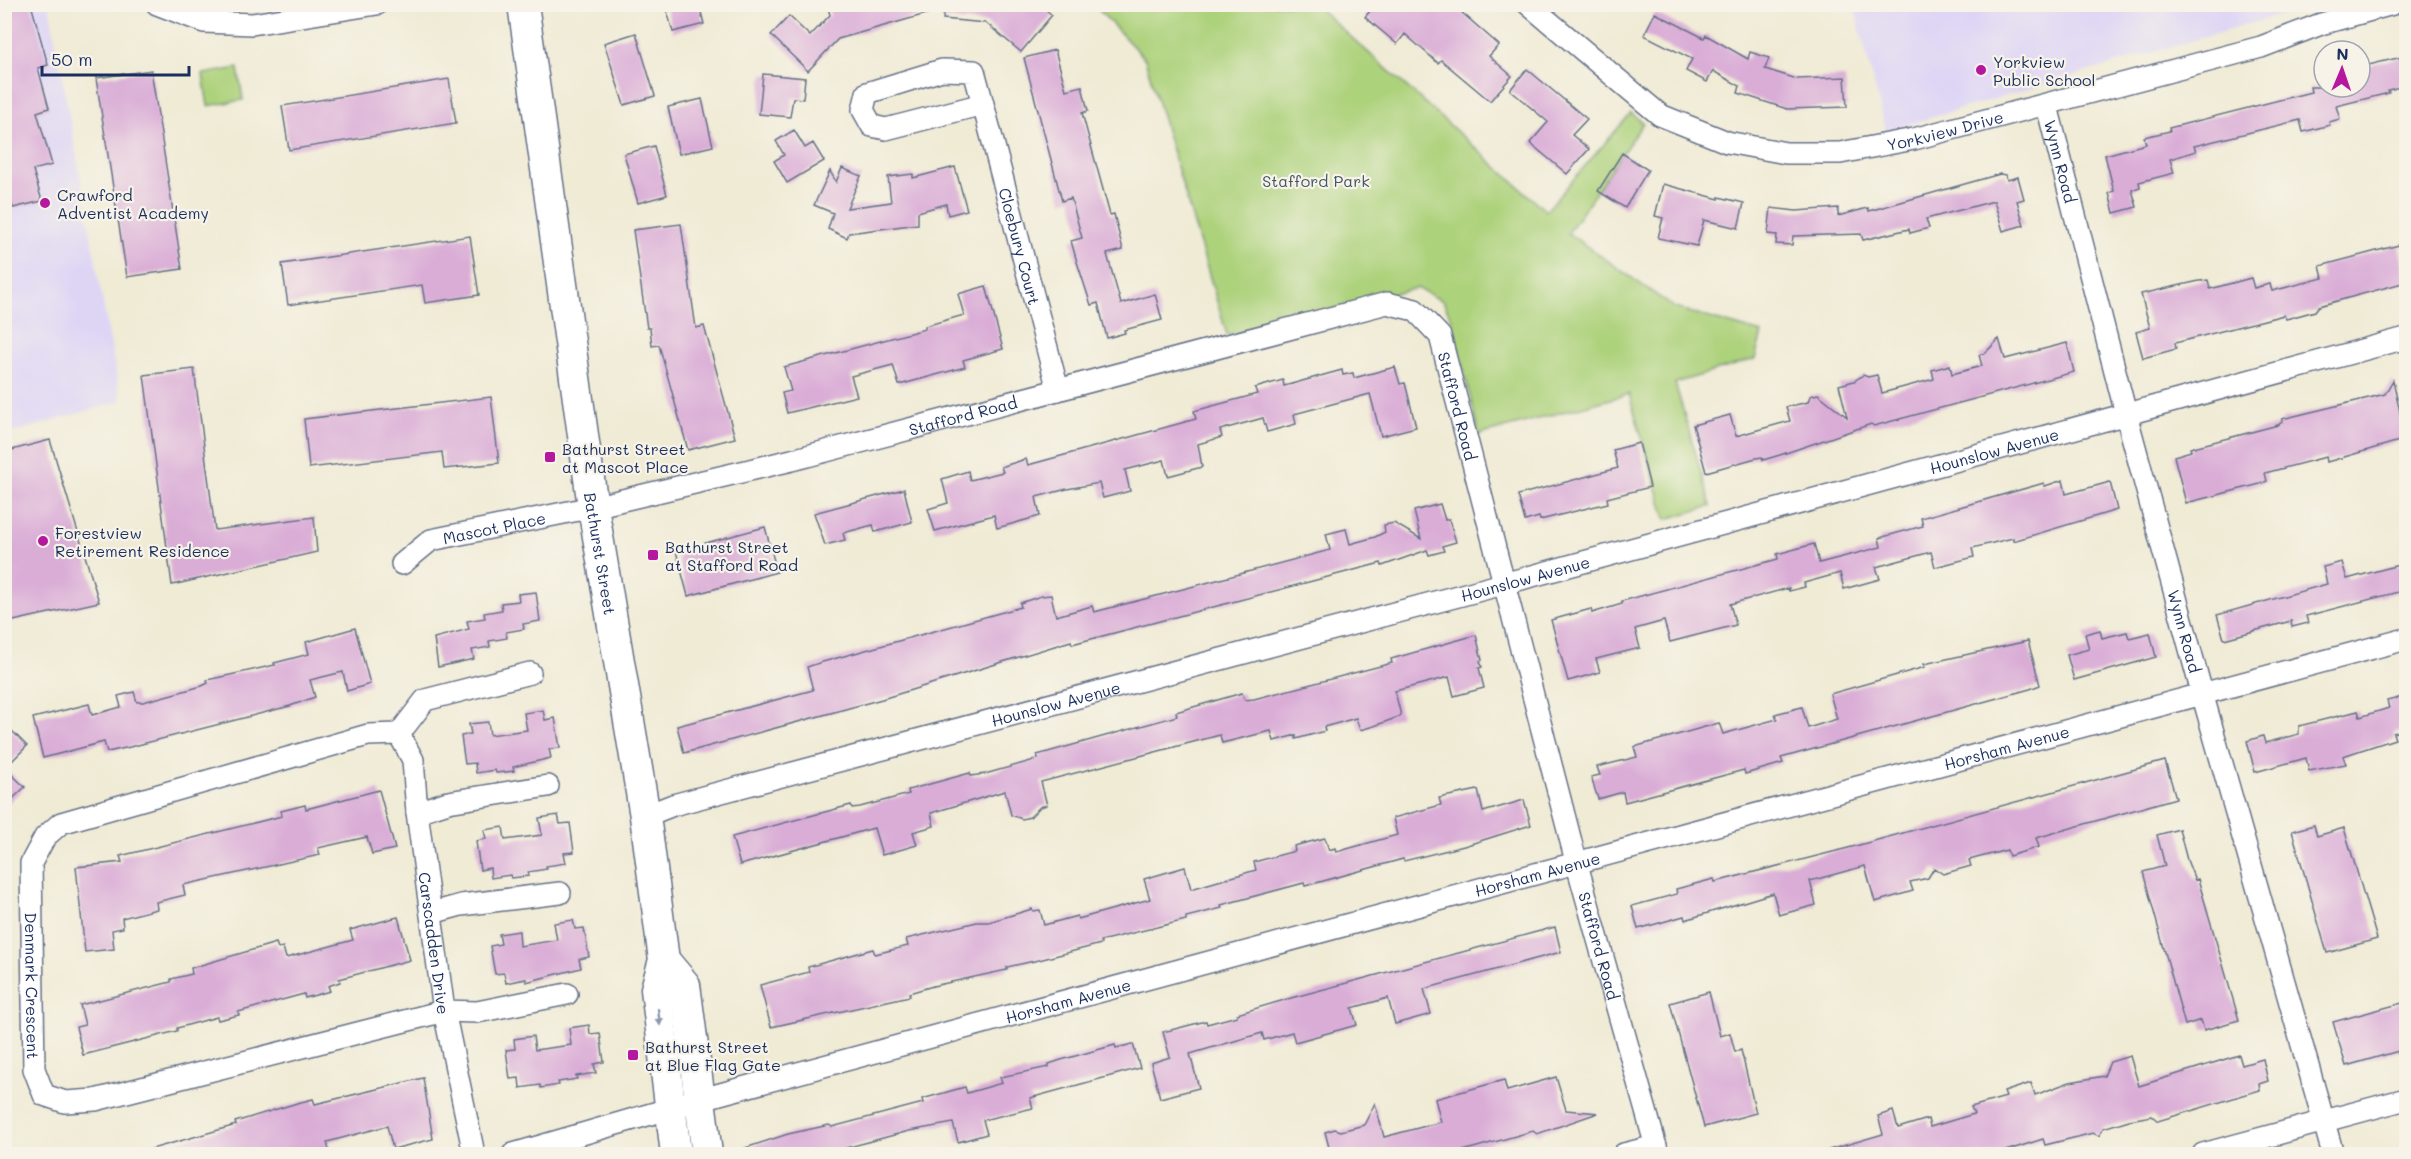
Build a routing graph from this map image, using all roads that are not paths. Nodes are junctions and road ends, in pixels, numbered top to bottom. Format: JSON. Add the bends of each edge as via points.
{"nodes":[{"id":1,"x":157,"y":4,"type":"edge"},
{"id":2,"x":377,"y":4,"type":"edge"},
{"id":3,"x":524,"y":4,"type":"edge"},
{"id":4,"x":1528,"y":4,"type":"edge"},
{"id":5,"x":2393,"y":4,"type":"edge"},
{"id":6,"x":983,"y":104,"type":"junction"},
{"id":7,"x":2047,"y":106,"type":"junction"},
{"id":8,"x":2406,"y":338,"type":"edge"},
{"id":9,"x":1058,"y":390,"type":"junction"},
{"id":10,"x":2126,"y":414,"type":"junction"},
{"id":11,"x":593,"y":507,"type":"junction"},
{"id":12,"x":402,"y":564,"type":"dead end"},
{"id":13,"x":1503,"y":584,"type":"junction"},
{"id":14,"x":2406,"y":639,"type":"edge"},
{"id":15,"x":530,"y":673,"type":"dead end"},
{"id":16,"x":2202,"y":693,"type":"junction"},
{"id":17,"x":399,"y":734,"type":"junction"},
{"id":18,"x":548,"y":786,"type":"dead end"},
{"id":19,"x":417,"y":812,"type":"junction"},
{"id":20,"x":645,"y":816,"type":"junction"},
{"id":21,"x":1576,"y":861,"type":"junction"},
{"id":22,"x":560,"y":894,"type":"dead end"},
{"id":23,"x":432,"y":913,"type":"junction"},
{"id":24,"x":664,"y":960,"type":"junction"},
{"id":25,"x":567,"y":994,"type":"dead end"},
{"id":26,"x":444,"y":1011,"type":"junction"},
{"id":27,"x":2406,"y":1099,"type":"edge"},
{"id":28,"x":700,"y":1100,"type":"junction"},
{"id":29,"x":669,"y":1108,"type":"junction"},
{"id":30,"x":2324,"y":1122,"type":"junction"},
{"id":31,"x":1657,"y":1150,"type":"edge"},
{"id":32,"x":474,"y":1155,"type":"edge"},
{"id":33,"x":513,"y":1155,"type":"edge"},
{"id":34,"x":676,"y":1155,"type":"edge"},
{"id":35,"x":707,"y":1155,"type":"edge"},
{"id":36,"x":1624,"y":1155,"type":"edge"},
{"id":37,"x":2204,"y":1155,"type":"edge"},
{"id":38,"x":2333,"y":1155,"type":"edge"}],
"edges":[{"from":1,"to":2,"type":"street","via":[[204,22],[252,24]]},
{"from":3,"to":11,"type":"main road","name":"Bathurst Street"},
{"from":4,"to":7,"type":"street","name":"Yorkview Drive","via":[[1660,115],[1727,141],[1786,153],[1840,153],[1891,144]]},
{"from":5,"to":7,"type":"street","name":"Yorkview Drive"},
{"from":6,"to":6,"type":"street","name":"Cloebury Court","via":[[974,71],[942,70],[867,93],[863,110],[872,126],[886,129]]},
{"from":6,"to":9,"type":"street","name":"Cloebury Court"},
{"from":7,"to":10,"type":"street","name":"Wynn Road"},
{"from":8,"to":10,"type":"street","name":"Hounslow Avenue"},
{"from":9,"to":11,"type":"street","name":"Stafford Road"},
{"from":9,"to":13,"type":"street","name":"Stafford Road","via":[[1387,303],[1415,310],[1440,336]]},
{"from":10,"to":13,"type":"street","name":"Hounslow Avenue"},
{"from":10,"to":16,"type":"street","name":"Wynn Road"},
{"from":11,"to":12,"type":"street","name":"Mascot Place","via":[[431,540]]},
{"from":11,"to":20,"type":"main road","name":"Bathurst Street"},
{"from":13,"to":20,"type":"street","name":"Hounslow Avenue"},
{"from":13,"to":21,"type":"street","name":"Stafford Road"},
{"from":14,"to":16,"type":"street","name":"Horsham Avenue"},
{"from":15,"to":17,"type":"street","via":[[425,700]]},
{"from":16,"to":21,"type":"street","name":"Horsham Avenue"},
{"from":16,"to":30,"type":"street","name":"Wynn Road"},
{"from":17,"to":19,"type":"street","name":"Carscadden Drive","via":[[413,760]]},
{"from":17,"to":26,"type":"street","name":"Denmark Crescent","via":[[368,735],[61,823],[45,837],[32,863],[34,1069],[44,1095],[65,1102],[95,1100]]},
{"from":18,"to":19,"type":"street","via":[[448,802]]},
{"from":19,"to":23,"type":"street","name":"Carscadden Drive"},
{"from":20,"to":24,"type":"main road","name":"Bathurst Street"},
{"from":21,"to":28,"type":"street","name":"Horsham Avenue"},
{"from":21,"to":31,"type":"street","name":"Stafford Road"},
{"from":22,"to":23,"type":"street","via":[[461,905]]},
{"from":23,"to":26,"type":"street","name":"Carscadden Drive"},
{"from":24,"to":28,"type":"main road","via":[[686,985]]},
{"from":24,"to":29,"type":"main road","name":"Bathurst Street","one_way":true,"via":[[656,989]]},
{"from":25,"to":26,"type":"street","via":[[477,1012]]},
{"from":26,"to":32,"type":"street","name":"Carscadden Drive"},
{"from":27,"to":30,"type":"street"},
{"from":28,"to":29,"type":"street","name":"Horsham Avenue"},
{"from":28,"to":35,"type":"main road"},
{"from":29,"to":33,"type":"street","name":"Horsham Avenue"},
{"from":29,"to":34,"type":"main road","name":"Bathurst Street"},
{"from":30,"to":37,"type":"street"},
{"from":30,"to":38,"type":"street","name":"Wynn Road"},
{"from":31,"to":36,"type":"street"}]}
